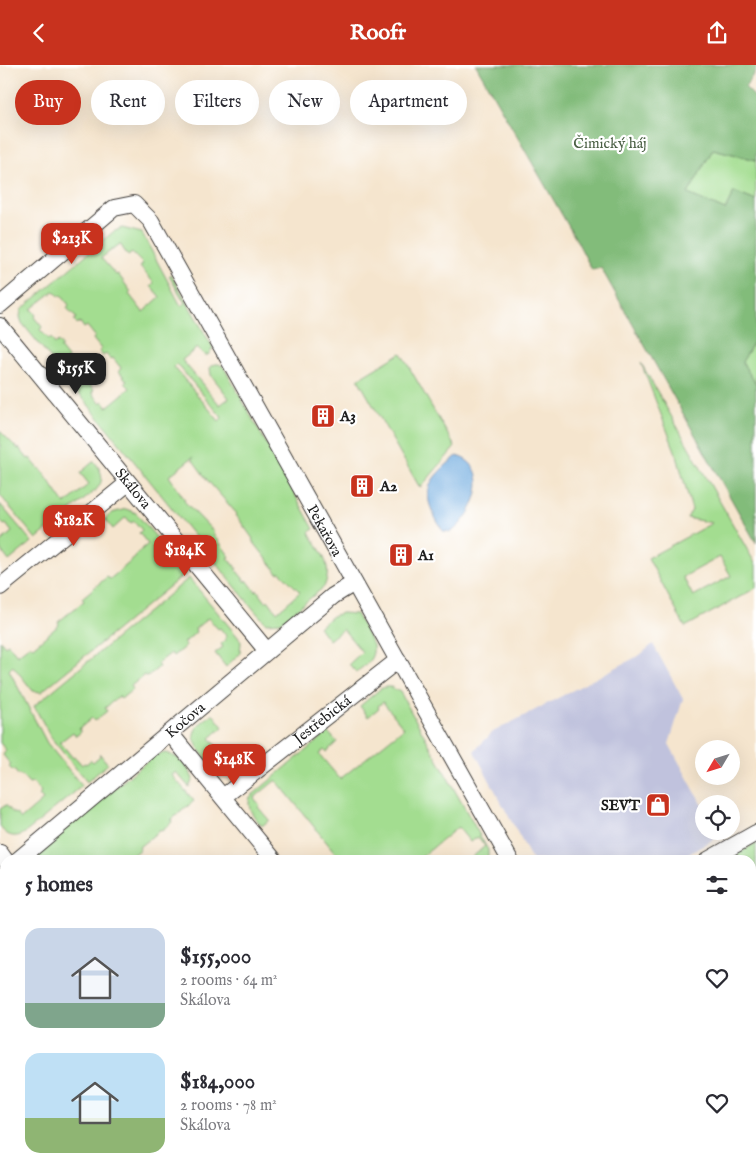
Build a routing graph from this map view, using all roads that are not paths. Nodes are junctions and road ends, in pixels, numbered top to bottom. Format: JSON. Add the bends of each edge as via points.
{"nodes":[{"id":1,"x":0,"y":305,"type":"edge"},
{"id":2,"x":0,"y":326,"type":"edge"},
{"id":3,"x":128,"y":483,"type":"junction"},
{"id":4,"x":354,"y":583,"type":"junction"},
{"id":5,"x":0,"y":587,"type":"edge"},
{"id":6,"x":267,"y":651,"type":"junction"},
{"id":7,"x":398,"y":660,"type":"junction"},
{"id":8,"x":170,"y":733,"type":"junction"},
{"id":9,"x":223,"y":797,"type":"junction"},
{"id":10,"x":756,"y":833,"type":"edge"},
{"id":11,"x":24,"y":855,"type":"edge"},
{"id":12,"x":270,"y":855,"type":"edge"},
{"id":13,"x":507,"y":855,"type":"edge"},
{"id":14,"x":717,"y":855,"type":"edge"}],
"edges":[{"from":1,"to":4,"type":"street","name":"Pekařova","via":[[114,208],[134,204],[152,221]]},
{"from":2,"to":3,"type":"street","name":"Skálova"},
{"from":3,"to":5,"type":"street"},
{"from":3,"to":6,"type":"street","name":"Skálova"},
{"from":4,"to":6,"type":"street","name":"Kočova","via":[[333,596]]},
{"from":4,"to":7,"type":"street","name":"Pekařova"},
{"from":6,"to":8,"type":"street","name":"Kočova"},
{"from":7,"to":9,"type":"street","name":"Jestřebická"},
{"from":7,"to":13,"type":"street","name":"Pekařova"},
{"from":8,"to":9,"type":"street"},
{"from":8,"to":11,"type":"street","name":"Kočova"},
{"from":9,"to":12,"type":"street"},
{"from":10,"to":14,"type":"street"}]}
